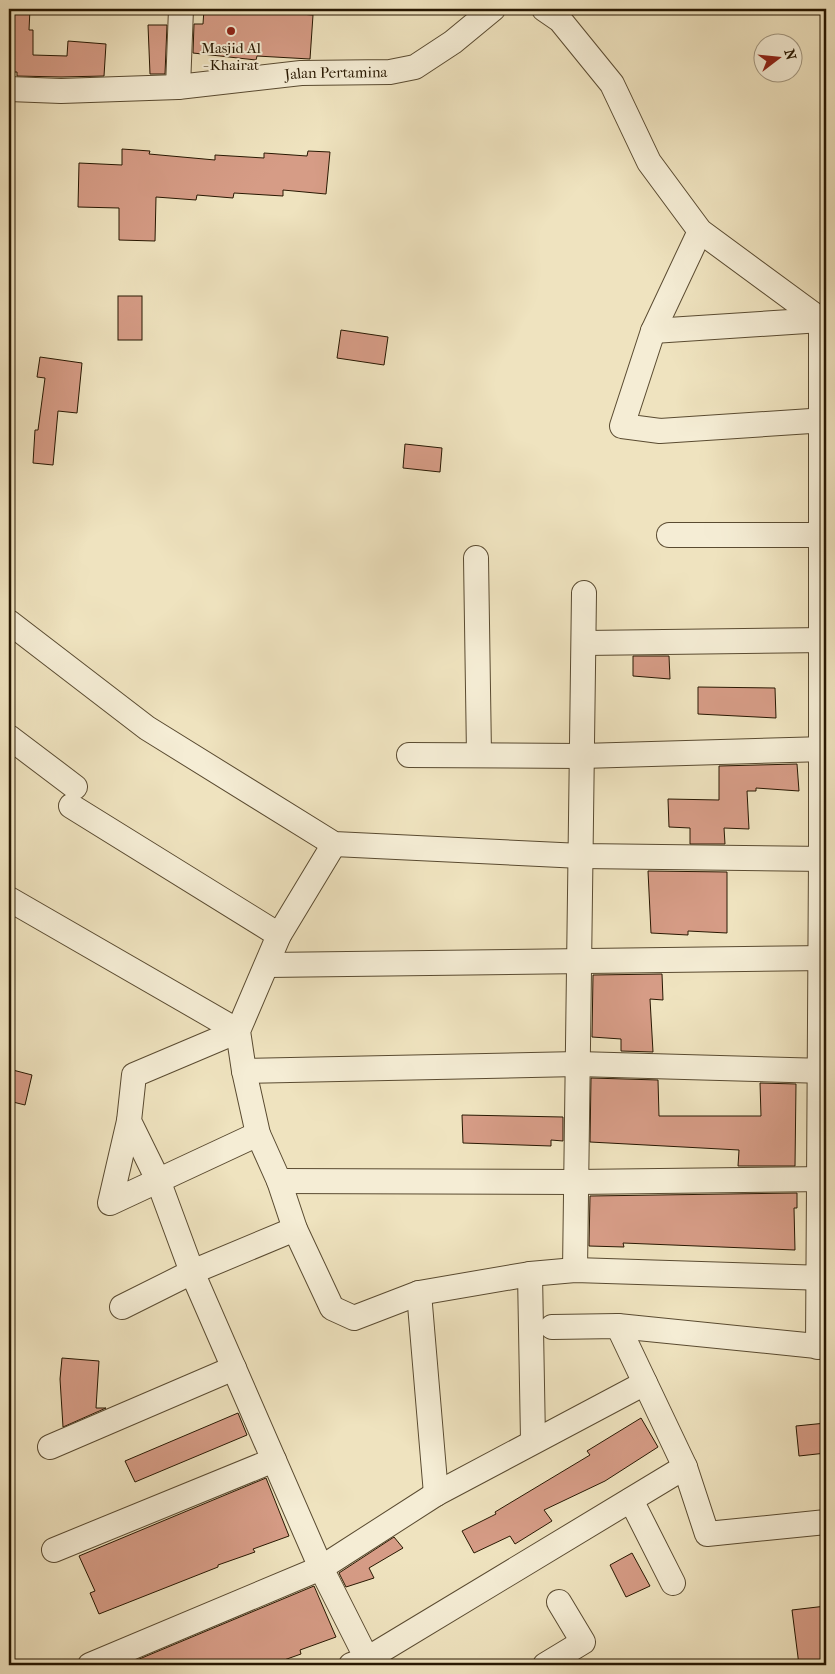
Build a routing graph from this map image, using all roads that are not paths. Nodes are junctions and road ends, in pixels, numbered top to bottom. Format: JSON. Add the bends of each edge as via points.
{"nodes":[{"id":1,"x":181,"y":9,"type":"edge"},
{"id":2,"x":493,"y":9,"type":"edge"},
{"id":3,"x":544,"y":9,"type":"edge"},
{"id":4,"x":178,"y":87,"type":"junction"},
{"id":5,"x":9,"y":89,"type":"edge"},
{"id":6,"x":700,"y":232,"type":"junction"},
{"id":7,"x":821,"y":320,"type":"junction"},
{"id":8,"x":653,"y":331,"type":"junction"},
{"id":9,"x":824,"y":420,"type":"edge"},
{"id":10,"x":669,"y":535,"type":"dead end"},
{"id":11,"x":823,"y":535,"type":"edge"},
{"id":12,"x":476,"y":558,"type":"dead end"},
{"id":13,"x":584,"y":593,"type":"dead end"},
{"id":14,"x":9,"y":622,"type":"edge"},
{"id":15,"x":823,"y":640,"type":"edge"},
{"id":16,"x":584,"y":643,"type":"junction"},
{"id":17,"x":9,"y":737,"type":"edge"},
{"id":18,"x":823,"y":749,"type":"edge"},
{"id":19,"x":409,"y":755,"type":"dead end"},
{"id":20,"x":479,"y":755,"type":"junction"},
{"id":21,"x":582,"y":756,"type":"junction"},
{"id":22,"x":334,"y":844,"type":"junction"},
{"id":23,"x":581,"y":856,"type":"junction"},
{"id":24,"x":824,"y":859,"type":"edge"},
{"id":25,"x":9,"y":899,"type":"edge"},
{"id":26,"x":279,"y":935,"type":"junction"},
{"id":27,"x":823,"y":958,"type":"edge"},
{"id":28,"x":579,"y":962,"type":"junction"},
{"id":29,"x":268,"y":965,"type":"junction"},
{"id":30,"x":238,"y":1031,"type":"junction"},
{"id":31,"x":578,"y":1064,"type":"junction"},
{"id":32,"x":244,"y":1071,"type":"junction"},
{"id":33,"x":823,"y":1071,"type":"edge"},
{"id":34,"x":129,"y":1122,"type":"junction"},
{"id":35,"x":258,"y":1134,"type":"junction"},
{"id":36,"x":823,"y":1179,"type":"edge"},
{"id":37,"x":158,"y":1180,"type":"junction"},
{"id":38,"x":279,"y":1181,"type":"junction"},
{"id":39,"x":576,"y":1182,"type":"junction"},
{"id":40,"x":295,"y":1229,"type":"junction"},
{"id":41,"x":575,"y":1270,"type":"junction"},
{"id":42,"x":192,"y":1272,"type":"junction"},
{"id":43,"x":530,"y":1274,"type":"junction"},
{"id":44,"x":822,"y":1278,"type":"edge"},
{"id":45,"x":419,"y":1293,"type":"junction"},
{"id":46,"x":122,"y":1307,"type":"dead end"},
{"id":47,"x":618,"y":1326,"type":"junction"},
{"id":48,"x":552,"y":1327,"type":"dead end"},
{"id":49,"x":822,"y":1347,"type":"edge"},
{"id":50,"x":234,"y":1368,"type":"junction"},
{"id":51,"x":645,"y":1383,"type":"junction"},
{"id":52,"x":533,"y":1440,"type":"junction"},
{"id":53,"x":50,"y":1448,"type":"dead end"},
{"id":54,"x":274,"y":1460,"type":"junction"},
{"id":55,"x":684,"y":1467,"type":"junction"},
{"id":56,"x":436,"y":1494,"type":"junction"},
{"id":57,"x":631,"y":1500,"type":"junction"},
{"id":58,"x":826,"y":1522,"type":"edge"},
{"id":59,"x":54,"y":1550,"type":"dead end"},
{"id":60,"x":321,"y":1568,"type":"junction"},
{"id":61,"x":673,"y":1583,"type":"dead end"},
{"id":62,"x":559,"y":1602,"type":"dead end"},
{"id":63,"x":363,"y":1663,"type":"edge"},
{"id":64,"x":90,"y":1665,"type":"edge"},
{"id":65,"x":545,"y":1665,"type":"edge"}],
"edges":[{"from":1,"to":4,"type":"street"},
{"from":2,"to":4,"type":"street","name":"Jalan Pertamina","via":[[453,42],[415,67],[390,72],[301,73]]},
{"from":3,"to":6,"type":"street","via":[[560,20],[612,84],[650,162]]},
{"from":4,"to":5,"type":"street","name":"Jalan Pertamina","via":[[61,91]]},
{"from":6,"to":7,"type":"street"},
{"from":6,"to":8,"type":"street"},
{"from":7,"to":8,"type":"street"},
{"from":7,"to":9,"type":"street"},
{"from":8,"to":9,"type":"street","via":[[622,426],[660,431]]},
{"from":9,"to":11,"type":"street"},
{"from":10,"to":11,"type":"street"},
{"from":11,"to":15,"type":"street"},
{"from":12,"to":20,"type":"street"},
{"from":13,"to":16,"type":"street"},
{"from":14,"to":22,"type":"street","via":[[147,728]]},
{"from":15,"to":16,"type":"street"},
{"from":15,"to":18,"type":"street"},
{"from":16,"to":21,"type":"street"},
{"from":17,"to":26,"type":"street","via":[[73,796]]},
{"from":18,"to":21,"type":"street"},
{"from":18,"to":24,"type":"street"},
{"from":19,"to":20,"type":"street"},
{"from":20,"to":21,"type":"street"},
{"from":21,"to":23,"type":"street"},
{"from":22,"to":23,"type":"street"},
{"from":22,"to":26,"type":"street"},
{"from":23,"to":24,"type":"street"},
{"from":23,"to":28,"type":"street"},
{"from":24,"to":27,"type":"street"},
{"from":25,"to":30,"type":"street"},
{"from":26,"to":29,"type":"street"},
{"from":27,"to":28,"type":"street"},
{"from":27,"to":33,"type":"street"},
{"from":28,"to":29,"type":"street"},
{"from":28,"to":31,"type":"street"},
{"from":29,"to":30,"type":"street"},
{"from":30,"to":32,"type":"street"},
{"from":30,"to":34,"type":"street","via":[[134,1075]]},
{"from":31,"to":32,"type":"street"},
{"from":31,"to":33,"type":"street"},
{"from":31,"to":39,"type":"street"},
{"from":32,"to":35,"type":"street"},
{"from":33,"to":36,"type":"street"},
{"from":34,"to":37,"type":"street"},
{"from":34,"to":37,"type":"street","via":[[110,1203]]},
{"from":35,"to":37,"type":"street"},
{"from":35,"to":38,"type":"street"},
{"from":36,"to":39,"type":"street"},
{"from":36,"to":44,"type":"street"},
{"from":37,"to":42,"type":"street"},
{"from":38,"to":39,"type":"street"},
{"from":38,"to":40,"type":"street"},
{"from":39,"to":41,"type":"street"},
{"from":40,"to":42,"type":"street"},
{"from":40,"to":45,"type":"street","via":[[332,1308],[354,1318]]},
{"from":41,"to":43,"type":"street"},
{"from":41,"to":44,"type":"street"},
{"from":42,"to":46,"type":"street"},
{"from":42,"to":50,"type":"street"},
{"from":43,"to":45,"type":"street"},
{"from":43,"to":52,"type":"street"},
{"from":44,"to":49,"type":"street"},
{"from":45,"to":56,"type":"street"},
{"from":47,"to":48,"type":"street"},
{"from":47,"to":49,"type":"street"},
{"from":47,"to":51,"type":"street"},
{"from":50,"to":53,"type":"street"},
{"from":50,"to":54,"type":"street"},
{"from":51,"to":52,"type":"street"},
{"from":51,"to":55,"type":"street"},
{"from":52,"to":56,"type":"street"},
{"from":54,"to":59,"type":"street"},
{"from":54,"to":60,"type":"street"},
{"from":55,"to":57,"type":"street"},
{"from":55,"to":58,"type":"street","via":[[707,1534]]},
{"from":56,"to":60,"type":"street"},
{"from":57,"to":61,"type":"street"},
{"from":57,"to":63,"type":"street"},
{"from":60,"to":63,"type":"street"},
{"from":60,"to":64,"type":"street"},
{"from":62,"to":65,"type":"street","via":[[583,1642]]}]}
